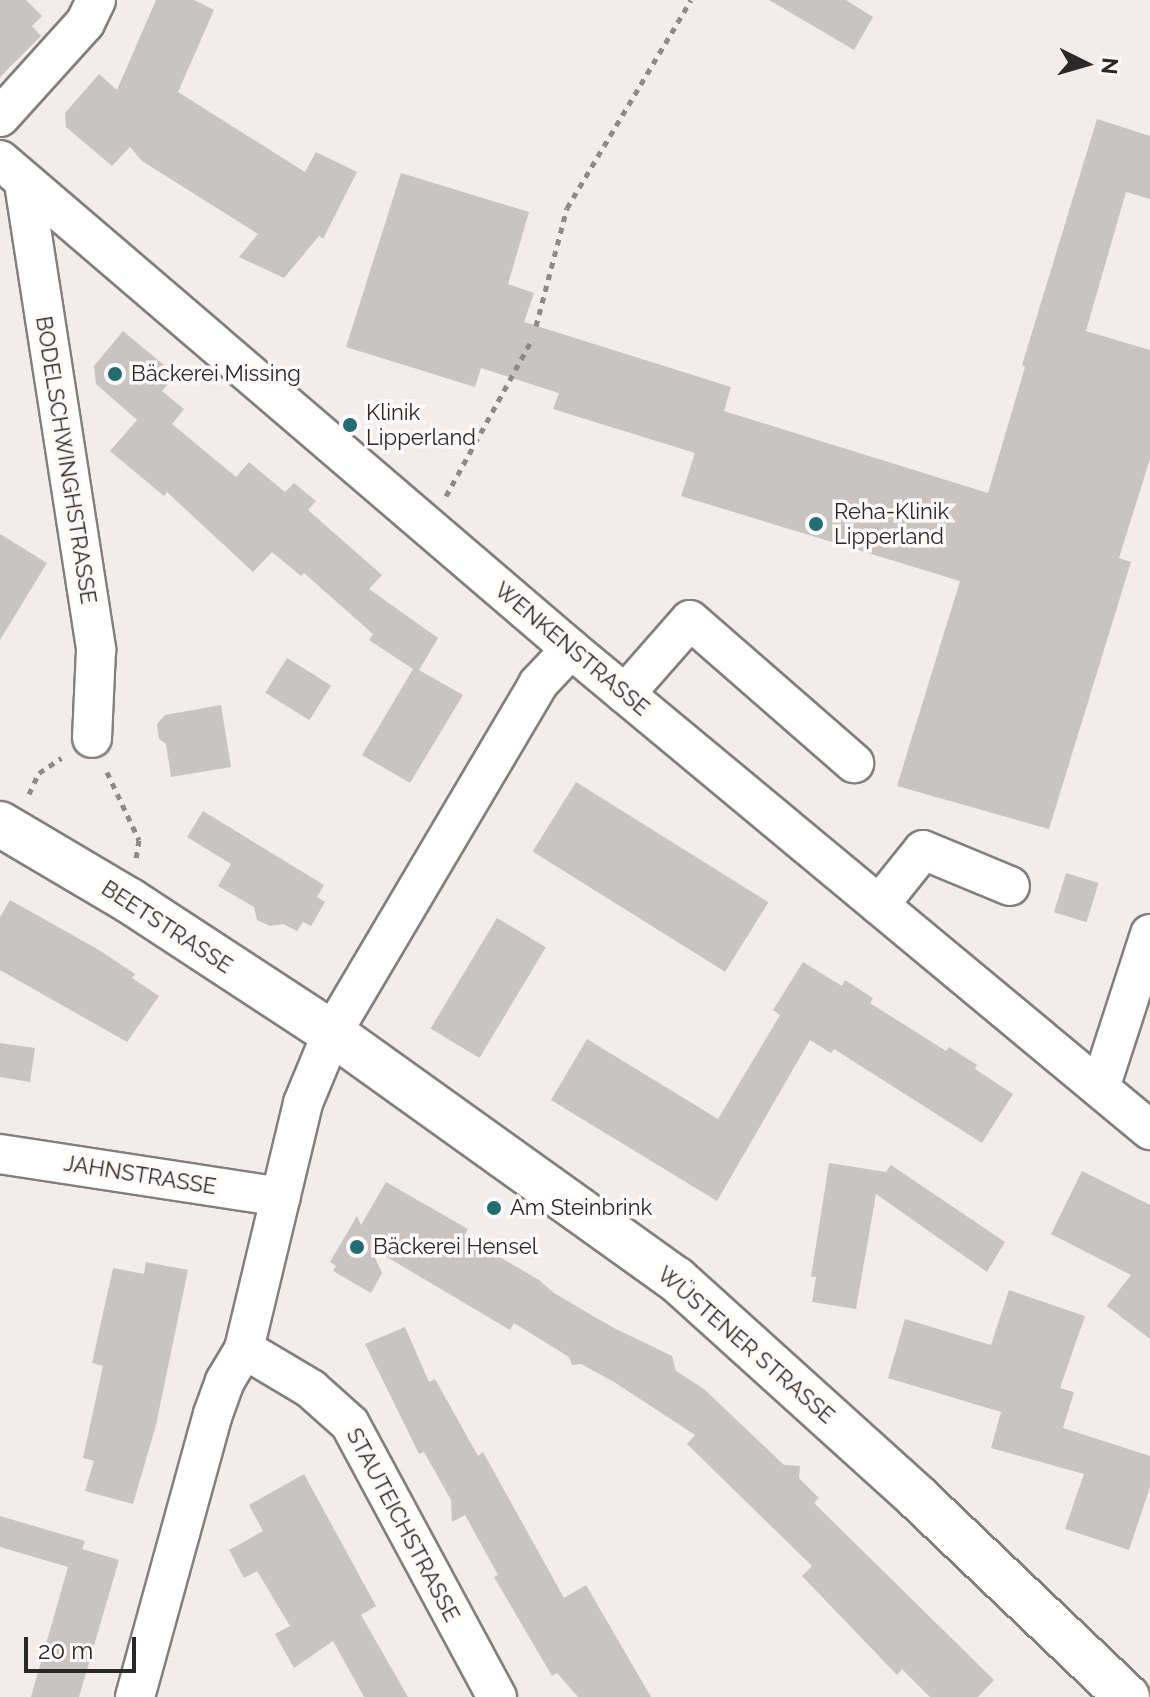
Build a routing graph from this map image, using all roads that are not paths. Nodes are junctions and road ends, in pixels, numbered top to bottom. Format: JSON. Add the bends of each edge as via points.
{"nodes":[{"id":1,"x":96,"y":0,"type":"edge"},
{"id":2,"x":0,"y":117,"type":"edge"},
{"id":3,"x":12,"y":172,"type":"edge"},
{"id":4,"x":571,"y":649,"type":"junction"},
{"id":5,"x":625,"y":694,"type":"junction"},
{"id":6,"x":92,"y":738,"type":"road end"},
{"id":7,"x":854,"y":763,"type":"dead end"},
{"id":8,"x":0,"y":824,"type":"edge"},
{"id":9,"x":1010,"y":886,"type":"dead end"},
{"id":10,"x":879,"y":905,"type":"junction"},
{"id":11,"x":1150,"y":934,"type":"edge"},
{"id":12,"x":332,"y":1033,"type":"junction"},
{"id":13,"x":1100,"y":1088,"type":"junction"},
{"id":14,"x":1150,"y":1130,"type":"edge"},
{"id":15,"x":0,"y":1154,"type":"edge"},
{"id":16,"x":281,"y":1197,"type":"junction"},
{"id":17,"x":244,"y":1349,"type":"junction"},
{"id":18,"x":135,"y":1697,"type":"edge"},
{"id":19,"x":497,"y":1697,"type":"edge"},
{"id":20,"x":1127,"y":1697,"type":"edge"}],
"edges":[{"from":1,"to":2,"type":"street","via":[[85,23]]},
{"from":3,"to":4,"type":"street","name":"WENKENSTRASSE"},
{"from":3,"to":6,"type":"street","name":"BODELSCHWINGHSTRASSE","via":[[96,650]]},
{"from":4,"to":5,"type":"street","name":"WENKENSTRASSE"},
{"from":4,"to":12,"type":"street","via":[[538,684]]},
{"from":5,"to":7,"type":"street","via":[[690,620]]},
{"from":5,"to":10,"type":"street","name":"WENKENSTRASSE"},
{"from":8,"to":12,"type":"main road","name":"BEETSTRASSE","via":[[130,901]]},
{"from":9,"to":10,"type":"street","via":[[923,850]]},
{"from":10,"to":13,"type":"street","name":"WENKENSTRASSE"},
{"from":11,"to":13,"type":"street"},
{"from":12,"to":16,"type":"street","via":[[303,1103]]},
{"from":12,"to":20,"type":"main road","name":"WÜSTENER STRASSE","via":[[676,1279]]},
{"from":13,"to":14,"type":"street","name":"WENKENSTRASSE"},
{"from":15,"to":16,"type":"street","name":"JAHNSTRASSE"},
{"from":16,"to":17,"type":"street"},
{"from":17,"to":18,"type":"street","via":[[213,1414]]},
{"from":17,"to":19,"type":"street","name":"STAUTEICHSTRASSE","via":[[311,1389],[350,1424]]}]}
